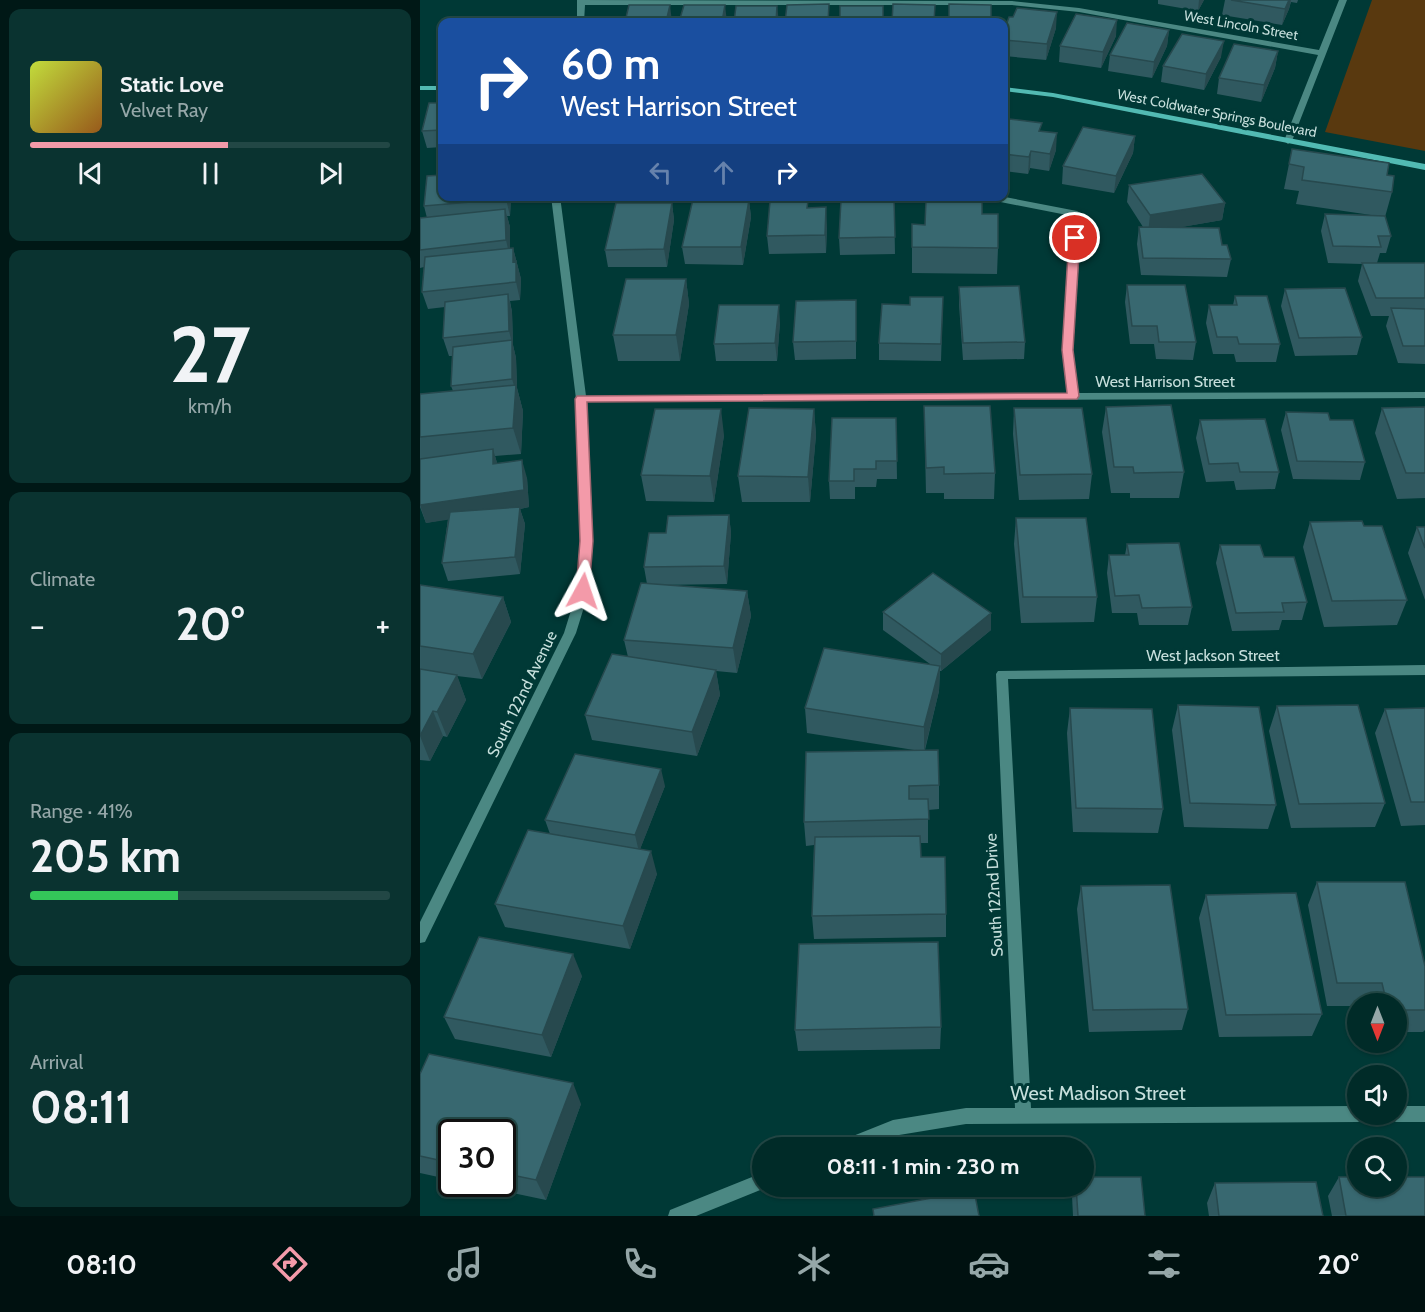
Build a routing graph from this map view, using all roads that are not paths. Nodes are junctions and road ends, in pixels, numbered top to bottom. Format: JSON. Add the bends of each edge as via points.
{"nodes":[{"id":1,"x":1343,"y":0,"type":"edge"},
{"id":2,"x":581,"y":1,"type":"edge"},
{"id":3,"x":580,"y":18,"type":"edge"},
{"id":4,"x":1321,"y":53,"type":"junction"},
{"id":5,"x":420,"y":88,"type":"edge"},
{"id":6,"x":438,"y":88,"type":"edge"},
{"id":7,"x":1008,"y":89,"type":"edge"},
{"id":8,"x":1288,"y":141,"type":"junction"},
{"id":9,"x":1425,"y":167,"type":"edge"},
{"id":10,"x":556,"y":201,"type":"edge"},
{"id":11,"x":1008,"y":201,"type":"edge"},
{"id":12,"x":1425,"y":395,"type":"edge"},
{"id":13,"x":1073,"y":396,"type":"junction"},
{"id":14,"x":581,"y":399,"type":"junction"},
{"id":15,"x":1425,"y":670,"type":"edge"},
{"id":16,"x":1002,"y":674,"type":"joint"},
{"id":17,"x":420,"y":938,"type":"edge"},
{"id":18,"x":1023,"y":1114,"type":"junction"},
{"id":19,"x":1347,"y":1114,"type":"edge"},
{"id":20,"x":1407,"y":1114,"type":"edge"},
{"id":21,"x":1425,"y":1114,"type":"edge"},
{"id":22,"x":871,"y":1137,"type":"edge"},
{"id":23,"x":752,"y":1185,"type":"edge"},
{"id":24,"x":676,"y":1216,"type":"edge"}],
"edges":[{"from":1,"to":4,"type":"street"},
{"from":2,"to":3,"type":"street"},
{"from":2,"to":4,"type":"street","name":"West Lincoln Street","via":[[1012,3],[1079,10]]},
{"from":4,"to":8,"type":"street"},
{"from":5,"to":6,"type":"street"},
{"from":7,"to":8,"type":"street","name":"West Coldwater Springs Boulevard"},
{"from":8,"to":9,"type":"street","name":"West Coldwater Springs Boulevard"},
{"from":10,"to":14,"type":"street","name":"South 122nd Avenue"},
{"from":11,"to":13,"type":"street","via":[[1077,214],[1068,350]]},
{"from":12,"to":13,"type":"street","name":"West Harrison Street"},
{"from":13,"to":14,"type":"street","name":"West Harrison Street"},
{"from":14,"to":17,"type":"street","name":"South 122nd Avenue","via":[[587,541],[583,591],[570,633]]},
{"from":15,"to":16,"type":"street","name":"West Jackson Street"},
{"from":16,"to":18,"type":"street","name":"South 122nd Drive"},
{"from":18,"to":19,"type":"street","name":"West Madison Street"},
{"from":18,"to":22,"type":"street","name":"West Madison Street","via":[[966,1116],[893,1128]]},
{"from":20,"to":21,"type":"street"},
{"from":23,"to":24,"type":"street"}]}
